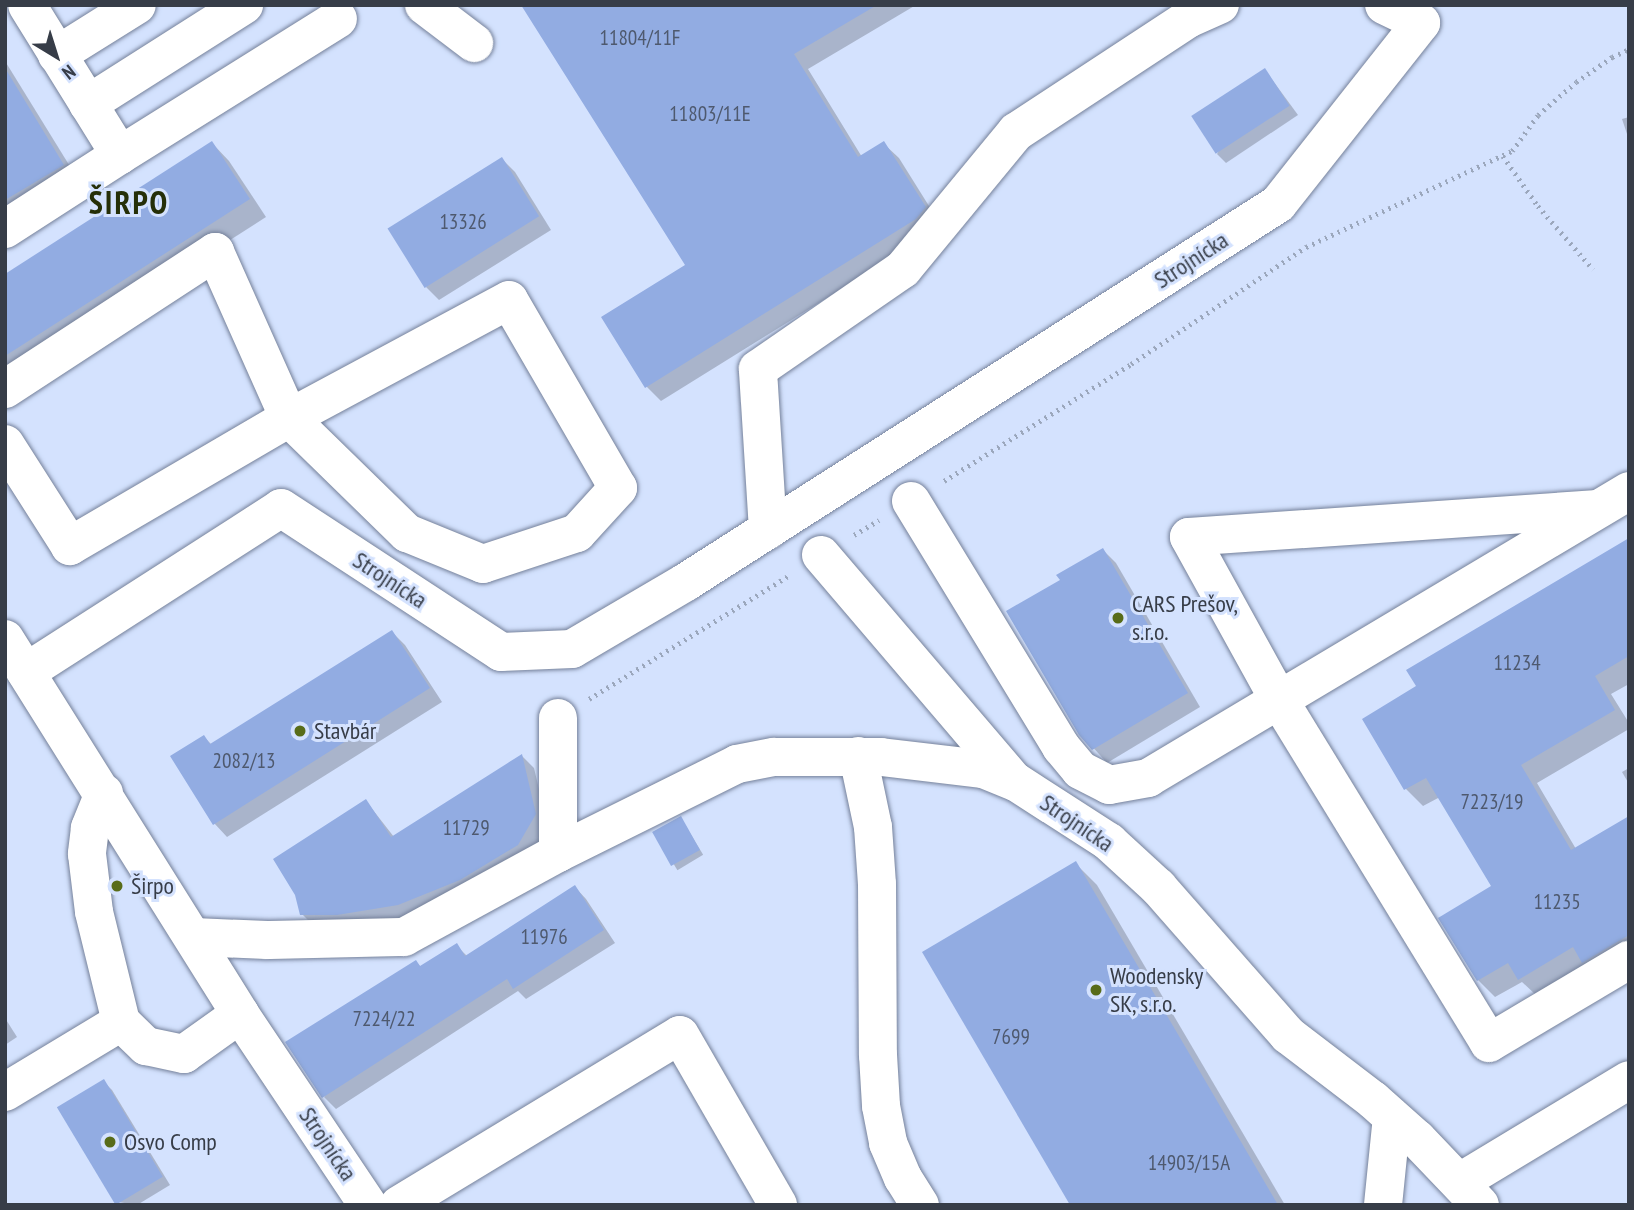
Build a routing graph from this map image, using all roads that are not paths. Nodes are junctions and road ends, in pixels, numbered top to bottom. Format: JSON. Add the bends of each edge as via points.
{"nodes":[{"id":1,"x":27,"y":5,"type":"edge"},
{"id":2,"x":137,"y":5,"type":"edge"},
{"id":3,"x":244,"y":5,"type":"edge"},
{"id":4,"x":424,"y":5,"type":"edge"},
{"id":5,"x":1220,"y":5,"type":"edge"},
{"id":6,"x":1384,"y":5,"type":"edge"},
{"id":7,"x":338,"y":19,"type":"dead end"},
{"id":8,"x":474,"y":43,"type":"dead end"},
{"id":9,"x":57,"y":55,"type":"junction"},
{"id":10,"x":88,"y":104,"type":"junction"},
{"id":11,"x":120,"y":155,"type":"junction"},
{"id":12,"x":5,"y":229,"type":"edge"},
{"id":13,"x":5,"y":390,"type":"edge"},
{"id":14,"x":289,"y":418,"type":"junction"},
{"id":15,"x":5,"y":444,"type":"edge"},
{"id":16,"x":1614,"y":500,"type":"edge"},
{"id":17,"x":911,"y":501,"type":"road end"},
{"id":18,"x":768,"y":530,"type":"junction"},
{"id":19,"x":821,"y":555,"type":"road end"},
{"id":20,"x":5,"y":639,"type":"edge"},
{"id":21,"x":26,"y":671,"type":"junction"},
{"id":22,"x":1279,"y":700,"type":"junction"},
{"id":23,"x":558,"y":718,"type":"road end"},
{"id":24,"x":858,"y":756,"type":"junction"},
{"id":25,"x":1016,"y":782,"type":"junction"},
{"id":26,"x":104,"y":793,"type":"junction"},
{"id":27,"x":558,"y":853,"type":"junction"},
{"id":28,"x":194,"y":937,"type":"junction"},
{"id":29,"x":1629,"y":960,"type":"edge"},
{"id":30,"x":240,"y":1014,"type":"junction"},
{"id":31,"x":121,"y":1022,"type":"junction"},
{"id":32,"x":1629,"y":1080,"type":"edge"},
{"id":33,"x":5,"y":1092,"type":"edge"},
{"id":34,"x":1392,"y":1117,"type":"junction"},
{"id":35,"x":1470,"y":1193,"type":"edge"},
{"id":36,"x":368,"y":1205,"type":"edge"},
{"id":37,"x":399,"y":1205,"type":"edge"},
{"id":38,"x":778,"y":1205,"type":"edge"},
{"id":39,"x":920,"y":1205,"type":"edge"},
{"id":40,"x":1383,"y":1205,"type":"edge"}],
"edges":[{"from":1,"to":9,"type":"street"},
{"from":2,"to":9,"type":"street"},
{"from":3,"to":10,"type":"street"},
{"from":4,"to":8,"type":"street"},
{"from":5,"to":18,"type":"street","via":[[1188,19],[1016,132],[903,269],[758,369]]},
{"from":6,"to":18,"type":"street","name":"Strojnícka","via":[[1421,23],[1278,204]]},
{"from":7,"to":11,"type":"street"},
{"from":9,"to":10,"type":"street"},
{"from":10,"to":11,"type":"street"},
{"from":11,"to":12,"type":"street"},
{"from":13,"to":14,"type":"street","via":[[215,252]]},
{"from":14,"to":14,"type":"street","via":[[407,533],[484,564],[577,533],[618,488],[509,300]]},
{"from":14,"to":15,"type":"street","via":[[70,546]]},
{"from":16,"to":22,"type":"street","name":"Strojnícka"},
{"from":16,"to":22,"type":"street","via":[[1189,537]]},
{"from":17,"to":22,"type":"street","name":"Strojnícka","via":[[1060,747],[1080,770],[1109,785],[1147,778]]},
{"from":18,"to":21,"type":"street","name":"Strojnícka","via":[[572,649],[501,652],[281,508]]},
{"from":19,"to":25,"type":"street"},
{"from":20,"to":21,"type":"street","name":"Strojnícka"},
{"from":21,"to":26,"type":"street","name":"Strojnícka"},
{"from":22,"to":29,"type":"street","via":[[1489,1043]]},
{"from":23,"to":27,"type":"street"},
{"from":24,"to":25,"type":"street","name":"Strojnícka","via":[[983,769]]},
{"from":24,"to":27,"type":"street","name":"Strojnícka","via":[[807,754],[737,764]]},
{"from":24,"to":39,"type":"street","via":[[873,827],[876,872],[881,1106],[888,1143]]},
{"from":25,"to":34,"type":"street","name":"Strojnícka","via":[[1109,842],[1158,887],[1288,1035]]},
{"from":26,"to":28,"type":"street","name":"Strojnícka"},
{"from":26,"to":31,"type":"street","via":[[90,828],[88,854],[94,912]]},
{"from":27,"to":28,"type":"street","name":"Strojnícka","via":[[404,937]]},
{"from":28,"to":30,"type":"street","name":"Strojnícka"},
{"from":30,"to":31,"type":"street","via":[[184,1054],[146,1046]]},
{"from":30,"to":36,"type":"street","name":"Strojnícka"},
{"from":31,"to":33,"type":"street"},
{"from":32,"to":35,"type":"street"},
{"from":34,"to":35,"type":"street","name":"Strojnícka"},
{"from":34,"to":40,"type":"street"},
{"from":37,"to":38,"type":"street","via":[[680,1035]]}]}
